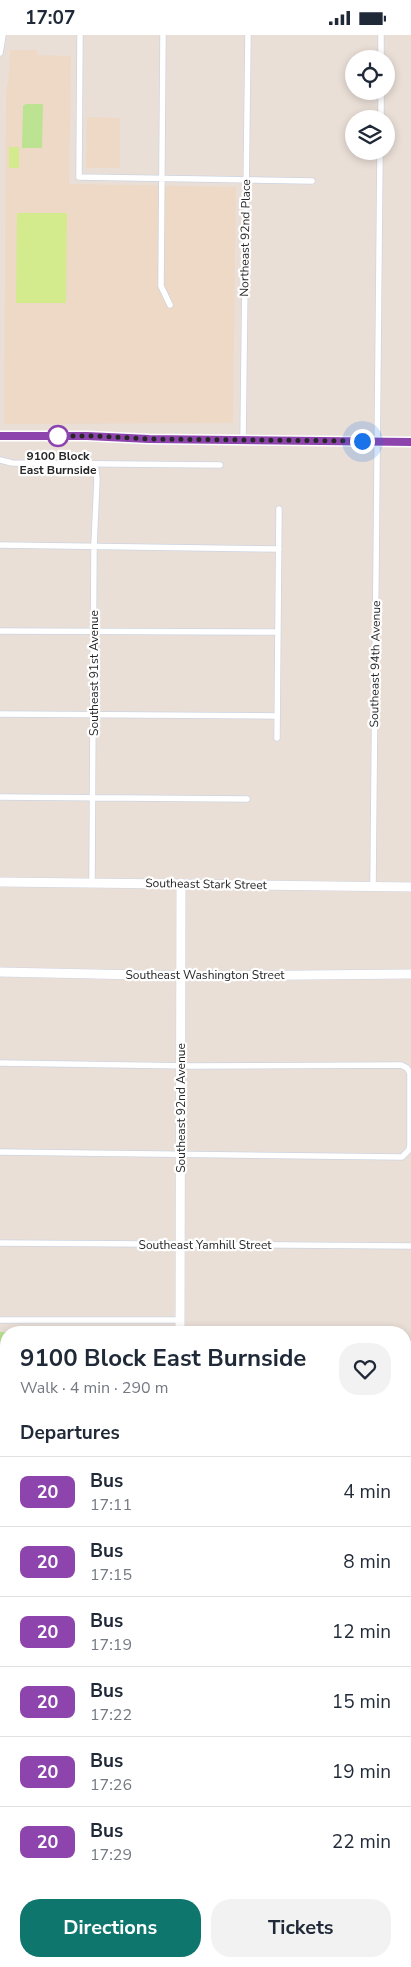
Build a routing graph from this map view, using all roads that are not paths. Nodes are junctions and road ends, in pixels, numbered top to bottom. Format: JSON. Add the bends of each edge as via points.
{"nodes":[{"id":1,"x":3,"y":35,"type":"edge"},
{"id":2,"x":80,"y":35,"type":"edge"},
{"id":3,"x":163,"y":35,"type":"edge"},
{"id":4,"x":248,"y":35,"type":"edge"},
{"id":5,"x":382,"y":35,"type":"edge"},
{"id":6,"x":381,"y":50,"type":"edge"},
{"id":7,"x":0,"y":53,"type":"edge"},
{"id":8,"x":380,"y":160,"type":"edge"},
{"id":9,"x":162,"y":178,"type":"junction"},
{"id":10,"x":246,"y":178,"type":"junction"},
{"id":11,"x":312,"y":181,"type":"dead end"},
{"id":12,"x":170,"y":305,"type":"dead end"},
{"id":13,"x":0,"y":436,"type":"edge"},
{"id":14,"x":243,"y":440,"type":"junction"},
{"id":15,"x":377,"y":441,"type":"junction"},
{"id":16,"x":411,"y":442,"type":"edge"},
{"id":17,"x":0,"y":460,"type":"edge"},
{"id":18,"x":95,"y":464,"type":"junction"},
{"id":19,"x":220,"y":465,"type":"dead end"},
{"id":20,"x":279,"y":509,"type":"dead end"},
{"id":21,"x":0,"y":545,"type":"edge"},
{"id":22,"x":94,"y":546,"type":"junction"},
{"id":23,"x":279,"y":549,"type":"junction"},
{"id":24,"x":0,"y":631,"type":"edge"},
{"id":25,"x":94,"y":631,"type":"junction"},
{"id":26,"x":278,"y":632,"type":"junction"},
{"id":27,"x":0,"y":715,"type":"edge"},
{"id":28,"x":94,"y":715,"type":"junction"},
{"id":29,"x":278,"y":716,"type":"junction"},
{"id":30,"x":277,"y":738,"type":"dead end"},
{"id":31,"x":0,"y":797,"type":"edge"},
{"id":32,"x":93,"y":798,"type":"junction"},
{"id":33,"x":247,"y":799,"type":"dead end"},
{"id":34,"x":0,"y":882,"type":"edge"},
{"id":35,"x":92,"y":883,"type":"junction"},
{"id":36,"x":181,"y":883,"type":"junction"},
{"id":37,"x":373,"y":886,"type":"junction"},
{"id":38,"x":411,"y":887,"type":"edge"},
{"id":39,"x":0,"y":973,"type":"edge"},
{"id":40,"x":411,"y":974,"type":"edge"},
{"id":41,"x":180,"y":976,"type":"junction"},
{"id":42,"x":0,"y":1063,"type":"edge"},
{"id":43,"x":180,"y":1065,"type":"junction"},
{"id":44,"x":0,"y":1152,"type":"edge"},
{"id":45,"x":181,"y":1155,"type":"junction"},
{"id":46,"x":0,"y":1243,"type":"edge"},
{"id":47,"x":180,"y":1245,"type":"junction"},
{"id":48,"x":411,"y":1246,"type":"edge"},
{"id":49,"x":0,"y":1320,"type":"edge"},
{"id":50,"x":180,"y":1321,"type":"junction"},
{"id":51,"x":180,"y":1326,"type":"edge"}],
"edges":[{"from":1,"to":7,"type":"street"},
{"from":2,"to":9,"type":"street","via":[[79,177]]},
{"from":3,"to":9,"type":"street"},
{"from":4,"to":10,"type":"street","name":"Northeast 92nd Place"},
{"from":5,"to":6,"type":"street"},
{"from":8,"to":15,"type":"street","name":"Southeast 94th Avenue"},
{"from":9,"to":10,"type":"street"},
{"from":9,"to":12,"type":"street","via":[[161,286]]},
{"from":10,"to":11,"type":"street"},
{"from":10,"to":14,"type":"street","name":"Northeast 92nd Place"},
{"from":13,"to":14,"type":"street"},
{"from":14,"to":15,"type":"street"},
{"from":15,"to":16,"type":"street"},
{"from":15,"to":37,"type":"street","name":"Southeast 94th Avenue"},
{"from":17,"to":18,"type":"street"},
{"from":18,"to":19,"type":"street"},
{"from":18,"to":22,"type":"street","name":"Southeast 91st Avenue"},
{"from":20,"to":23,"type":"street"},
{"from":21,"to":22,"type":"street"},
{"from":22,"to":23,"type":"street"},
{"from":22,"to":25,"type":"street","name":"Southeast 91st Avenue"},
{"from":23,"to":26,"type":"street"},
{"from":24,"to":25,"type":"street"},
{"from":25,"to":26,"type":"street"},
{"from":25,"to":28,"type":"street","name":"Southeast 91st Avenue"},
{"from":26,"to":29,"type":"street"},
{"from":27,"to":28,"type":"street"},
{"from":28,"to":29,"type":"street"},
{"from":28,"to":32,"type":"street","name":"Southeast 91st Avenue"},
{"from":29,"to":30,"type":"street"},
{"from":31,"to":32,"type":"street"},
{"from":32,"to":33,"type":"street"},
{"from":32,"to":35,"type":"street","name":"Southeast 91st Avenue"},
{"from":34,"to":35,"type":"street","name":"Southeast Stark Street"},
{"from":35,"to":36,"type":"street","name":"Southeast Stark Street"},
{"from":36,"to":37,"type":"street","name":"Southeast Stark Street"},
{"from":36,"to":41,"type":"street","name":"Southeast 92nd Avenue"},
{"from":37,"to":38,"type":"street","name":"Southeast Stark Street"},
{"from":39,"to":41,"type":"street","name":"Southeast Washington Street"},
{"from":40,"to":41,"type":"street","name":"Southeast Washington Street"},
{"from":41,"to":43,"type":"street","name":"Southeast 92nd Avenue"},
{"from":42,"to":43,"type":"street"},
{"from":43,"to":45,"type":"street","name":"Southeast 92nd Avenue"},
{"from":43,"to":45,"type":"street","via":[[401,1065],[410,1073],[410,1147],[402,1157]]},
{"from":44,"to":45,"type":"street"},
{"from":45,"to":47,"type":"street","name":"Southeast 92nd Avenue"},
{"from":46,"to":47,"type":"street","name":"Southeast Yamhill Street"},
{"from":47,"to":48,"type":"street","name":"Southeast Yamhill Street"},
{"from":47,"to":50,"type":"street","name":"Southeast 92nd Avenue"},
{"from":49,"to":50,"type":"street"},
{"from":50,"to":51,"type":"street","name":"Southeast 92nd Avenue"}]}
